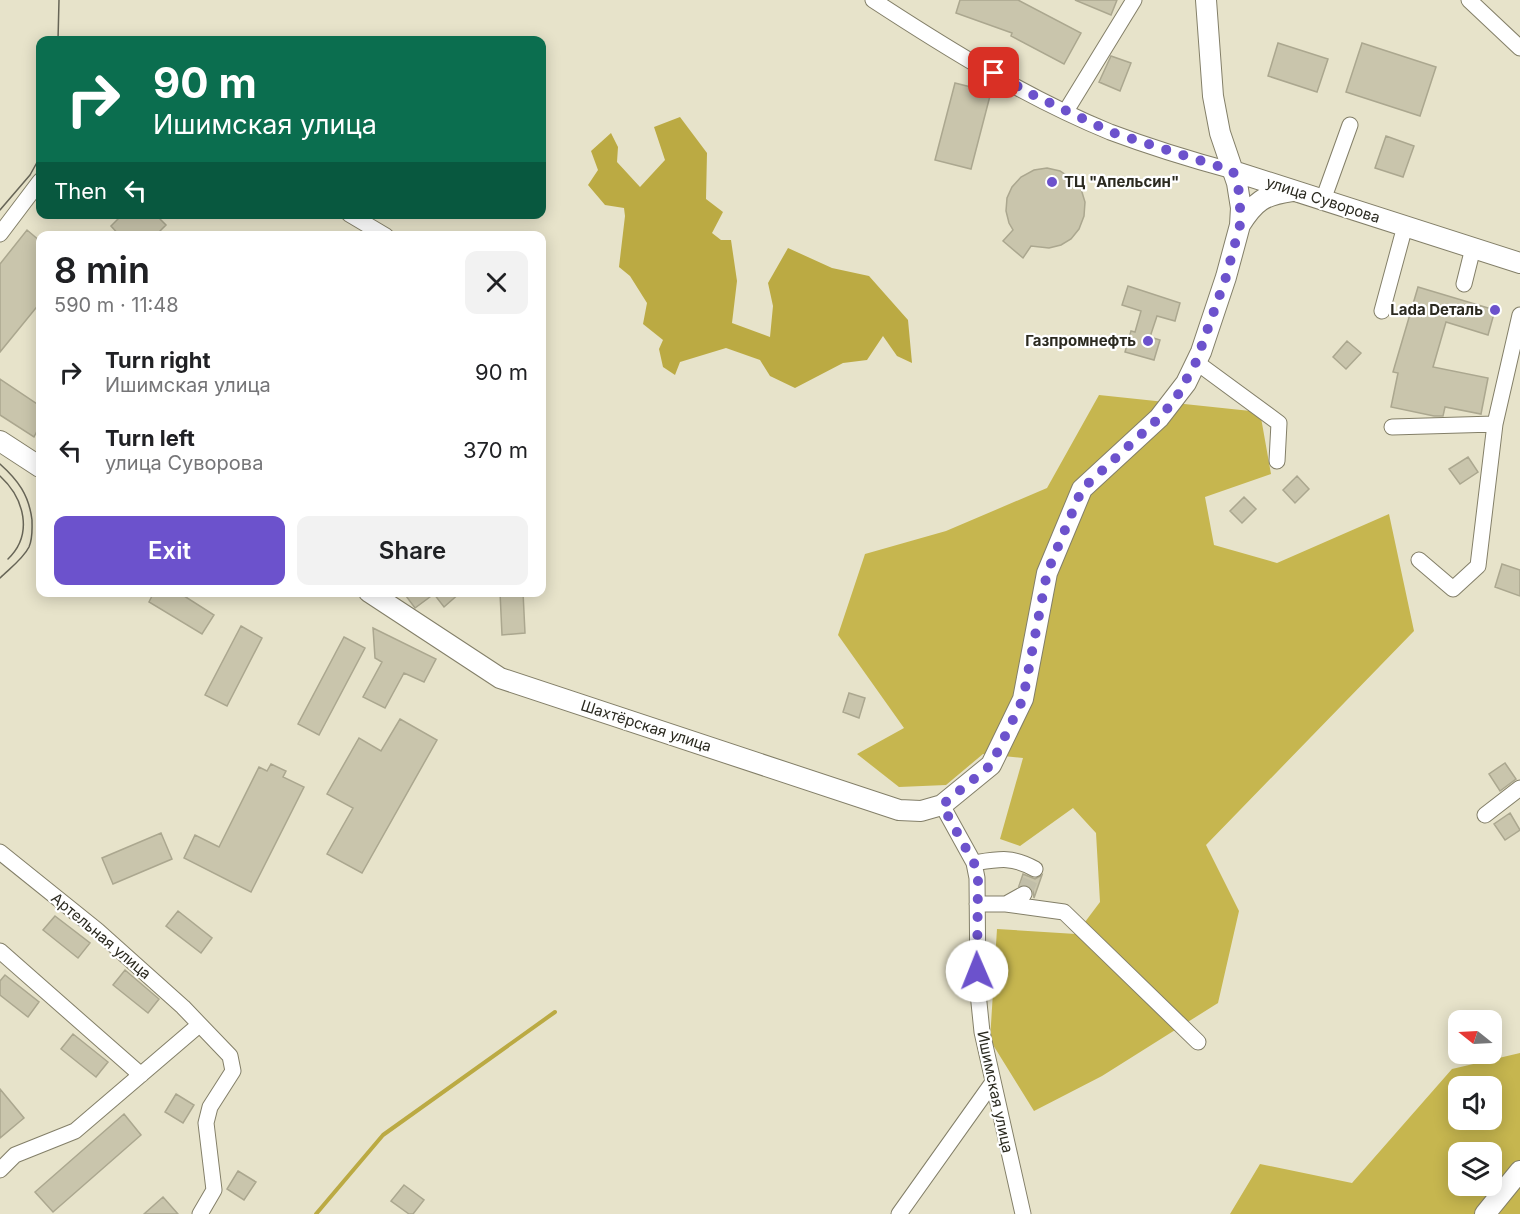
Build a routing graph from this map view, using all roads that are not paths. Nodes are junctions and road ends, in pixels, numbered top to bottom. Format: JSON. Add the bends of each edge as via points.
{"nodes":[{"id":1,"x":873,"y":0,"type":"edge"},
{"id":2,"x":1134,"y":0,"type":"edge"},
{"id":3,"x":1206,"y":0,"type":"edge"},
{"id":4,"x":1469,"y":0,"type":"edge"},
{"id":5,"x":1520,"y":48,"type":"edge"},
{"id":6,"x":1066,"y":111,"type":"junction"},
{"id":7,"x":1350,"y":125,"type":"dead end"},
{"id":8,"x":1233,"y":171,"type":"junction"},
{"id":9,"x":36,"y":186,"type":"edge"},
{"id":10,"x":1294,"y":190,"type":"junction"},
{"id":11,"x":1323,"y":200,"type":"junction"},
{"id":12,"x":357,"y":219,"type":"edge"},
{"id":13,"x":1240,"y":225,"type":"junction"},
{"id":14,"x":1405,"y":226,"type":"junction"},
{"id":15,"x":378,"y":231,"type":"edge"},
{"id":16,"x":0,"y":234,"type":"edge"},
{"id":17,"x":1473,"y":248,"type":"junction"},
{"id":18,"x":1520,"y":263,"type":"edge"},
{"id":19,"x":1464,"y":284,"type":"dead end"},
{"id":20,"x":1382,"y":311,"type":"dead end"},
{"id":21,"x":1520,"y":315,"type":"edge"},
{"id":22,"x":1196,"y":362,"type":"junction"},
{"id":23,"x":1495,"y":424,"type":"junction"},
{"id":24,"x":1392,"y":427,"type":"dead end"},
{"id":25,"x":0,"y":441,"type":"edge"},
{"id":26,"x":1277,"y":461,"type":"dead end"},
{"id":27,"x":36,"y":464,"type":"edge"},
{"id":28,"x":1419,"y":560,"type":"dead end"},
{"id":29,"x":376,"y":597,"type":"edge"},
{"id":30,"x":393,"y":597,"type":"edge"},
{"id":31,"x":408,"y":618,"type":"junction"},
{"id":32,"x":1520,"y":788,"type":"edge"},
{"id":33,"x":942,"y":805,"type":"junction"},
{"id":34,"x":1485,"y":815,"type":"dead end"},
{"id":35,"x":0,"y":852,"type":"edge"},
{"id":36,"x":974,"y":863,"type":"junction"},
{"id":37,"x":1035,"y":869,"type":"dead end"},
{"id":38,"x":1024,"y":894,"type":"tunnel mouth"},
{"id":39,"x":976,"y":904,"type":"junction"},
{"id":40,"x":1006,"y":904,"type":"junction"},
{"id":41,"x":0,"y":951,"type":"edge"},
{"id":42,"x":199,"y":1025,"type":"junction"},
{"id":43,"x":1198,"y":1042,"type":"dead end"},
{"id":44,"x":141,"y":1075,"type":"junction"},
{"id":45,"x":993,"y":1082,"type":"junction"},
{"id":46,"x":0,"y":1170,"type":"edge"},
{"id":47,"x":1520,"y":1171,"type":"edge"},
{"id":48,"x":200,"y":1214,"type":"edge"},
{"id":49,"x":899,"y":1214,"type":"edge"},
{"id":50,"x":1023,"y":1214,"type":"edge"},
{"id":51,"x":1485,"y":1214,"type":"edge"}],
"edges":[{"from":1,"to":6,"type":"street","name":"улица Суворова","via":[[990,71]]},
{"from":2,"to":6,"type":"street"},
{"from":3,"to":8,"type":"main road","via":[[1213,96]]},
{"from":4,"to":5,"type":"street"},
{"from":6,"to":8,"type":"street","name":"улица Суворова","via":[[1111,132]]},
{"from":7,"to":11,"type":"street"},
{"from":8,"to":10,"type":"main road","name":"улица Суворова"},
{"from":8,"to":13,"type":"main road","via":[[1240,195]]},
{"from":9,"to":16,"type":"street"},
{"from":10,"to":11,"type":"main road","name":"улица Суворова"},
{"from":10,"to":13,"type":"main road","via":[[1273,193],[1260,200]]},
{"from":11,"to":14,"type":"main road","name":"улица Суворова"},
{"from":12,"to":15,"type":"street"},
{"from":13,"to":22,"type":"main road"},
{"from":14,"to":17,"type":"main road","name":"улица Суворова"},
{"from":14,"to":20,"type":"street"},
{"from":17,"to":18,"type":"main road","name":"улица Суворова"},
{"from":17,"to":19,"type":"street"},
{"from":21,"to":23,"type":"street"},
{"from":22,"to":26,"type":"street","via":[[1279,423]]},
{"from":22,"to":33,"type":"main road","via":[[1175,400],[1159,418],[1082,489],[1047,573],[1023,699],[991,765]]},
{"from":23,"to":24,"type":"street"},
{"from":23,"to":28,"type":"street","via":[[1478,566],[1453,589]]},
{"from":25,"to":27,"type":"main road"},
{"from":29,"to":31,"type":"main road","name":"Шахтёрская улица"},
{"from":30,"to":31,"type":"street"},
{"from":31,"to":33,"type":"main road","name":"Шахтёрская улица","via":[[500,678],[899,810],[921,811]]},
{"from":32,"to":34,"type":"street"},
{"from":33,"to":36,"type":"street","name":"Ишимская улица"},
{"from":35,"to":42,"type":"street","name":"Артельная улица","via":[[96,930]]},
{"from":36,"to":37,"type":"street","via":[[1006,858]]},
{"from":36,"to":39,"type":"street","name":"Ишимская улица","via":[[978,878]]},
{"from":38,"to":40,"type":"street"},
{"from":39,"to":40,"type":"street"},
{"from":39,"to":45,"type":"street","name":"Ишимская улица","via":[[978,993]]},
{"from":40,"to":43,"type":"street","via":[[1064,912]]},
{"from":41,"to":44,"type":"street"},
{"from":42,"to":44,"type":"street"},
{"from":42,"to":48,"type":"street","name":"Артельная улица","via":[[230,1056],[233,1071],[210,1107],[207,1123],[214,1190]]},
{"from":44,"to":46,"type":"street","via":[[75,1131],[15,1155]]},
{"from":45,"to":49,"type":"street"},
{"from":45,"to":50,"type":"street","name":"Ишимская улица"},
{"from":47,"to":51,"type":"main road"}]}
